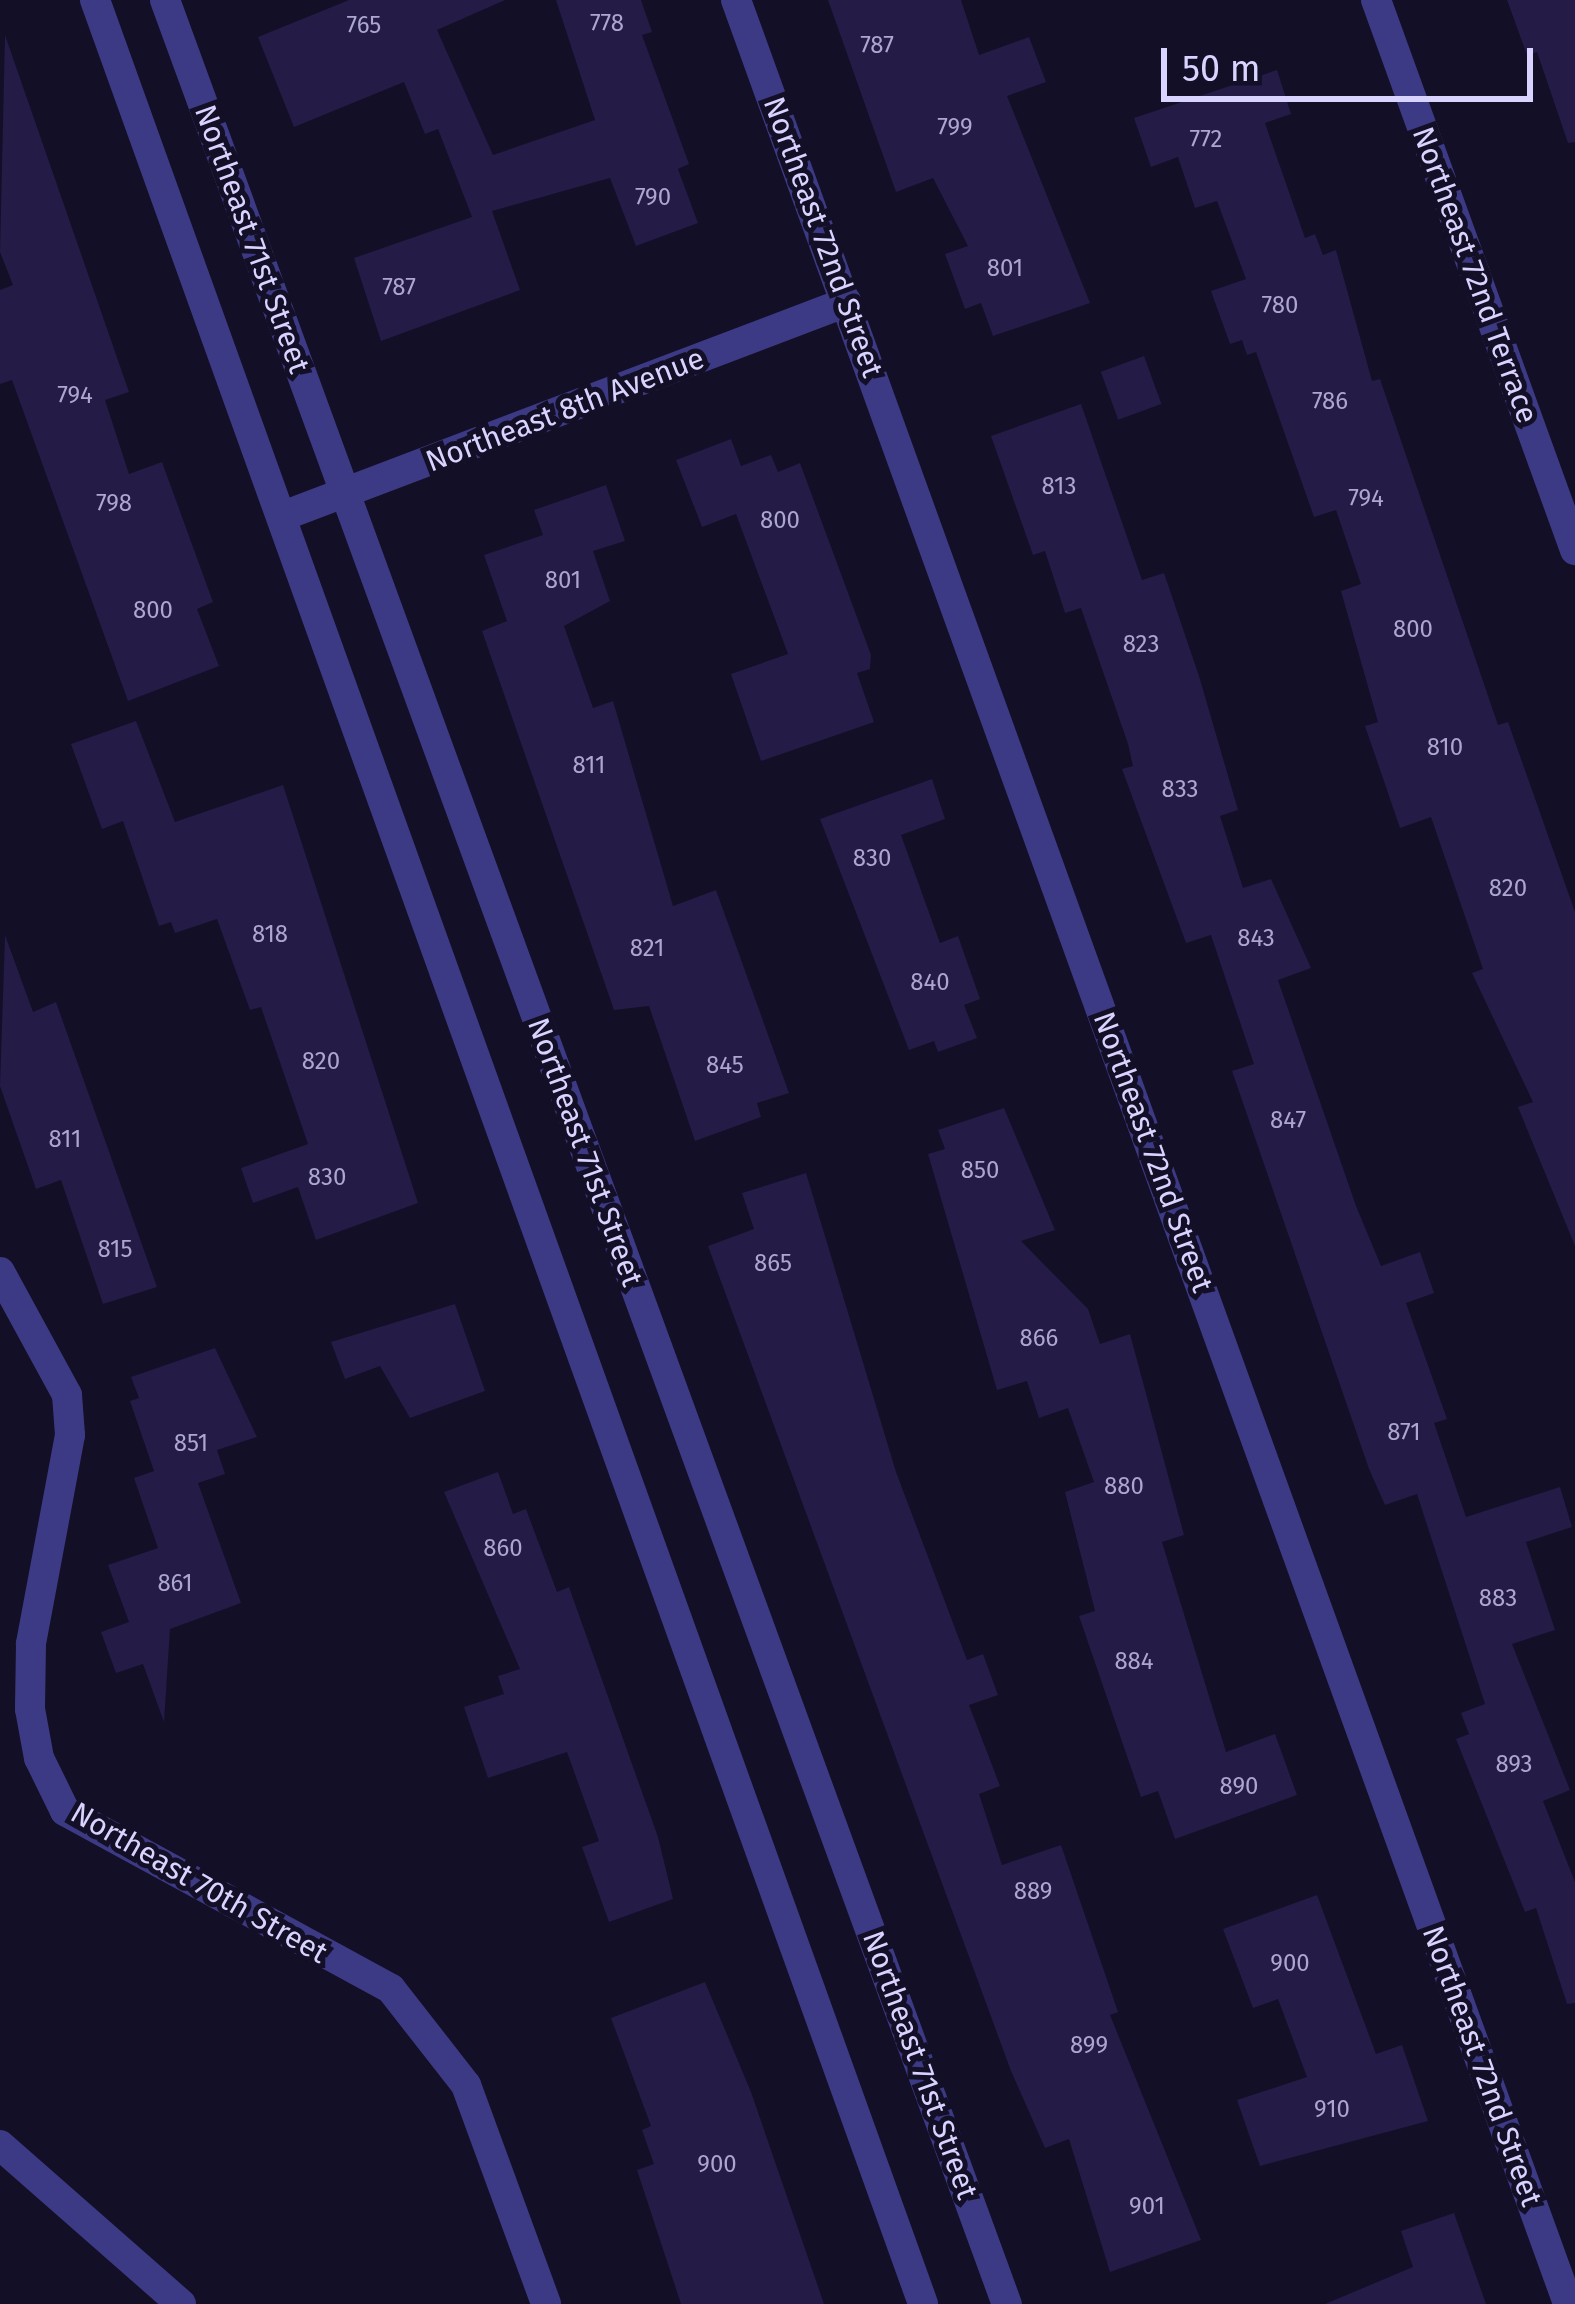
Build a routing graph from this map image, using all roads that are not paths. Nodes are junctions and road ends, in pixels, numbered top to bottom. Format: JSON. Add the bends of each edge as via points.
{"nodes":[{"id":1,"x":94,"y":0,"type":"edge"},
{"id":2,"x":165,"y":0,"type":"edge"},
{"id":3,"x":736,"y":0,"type":"edge"},
{"id":4,"x":1376,"y":0,"type":"edge"},
{"id":5,"x":847,"y":302,"type":"junction"},
{"id":6,"x":344,"y":494,"type":"junction"},
{"id":7,"x":283,"y":516,"type":"junction"},
{"id":8,"x":1572,"y":532,"type":"edge"},
{"id":9,"x":0,"y":1272,"type":"edge"},
{"id":10,"x":0,"y":2145,"type":"edge"},
{"id":11,"x":181,"y":2304,"type":"edge"},
{"id":12,"x":546,"y":2304,"type":"edge"},
{"id":13,"x":923,"y":2304,"type":"edge"},
{"id":14,"x":1007,"y":2304,"type":"edge"},
{"id":15,"x":1568,"y":2304,"type":"edge"}],
"edges":[{"from":1,"to":7,"type":"street"},
{"from":2,"to":6,"type":"street","name":"Northeast 71st Street"},
{"from":3,"to":5,"type":"street","name":"Northeast 72nd Street"},
{"from":4,"to":8,"type":"street","name":"Northeast 72nd Terrace"},
{"from":5,"to":6,"type":"street","name":"Northeast 8th Avenue"},
{"from":5,"to":15,"type":"street","name":"Northeast 72nd Street"},
{"from":6,"to":7,"type":"street","name":"Northeast 8th Avenue"},
{"from":6,"to":14,"type":"street","name":"Northeast 71st Street"},
{"from":7,"to":13,"type":"street"},
{"from":9,"to":12,"type":"street","name":"Northeast 70th Street","via":[[67,1395],[70,1435],[31,1644],[30,1709],[39,1758],[64,1810],[391,1989],[466,2085]]},
{"from":10,"to":11,"type":"street"}]}
